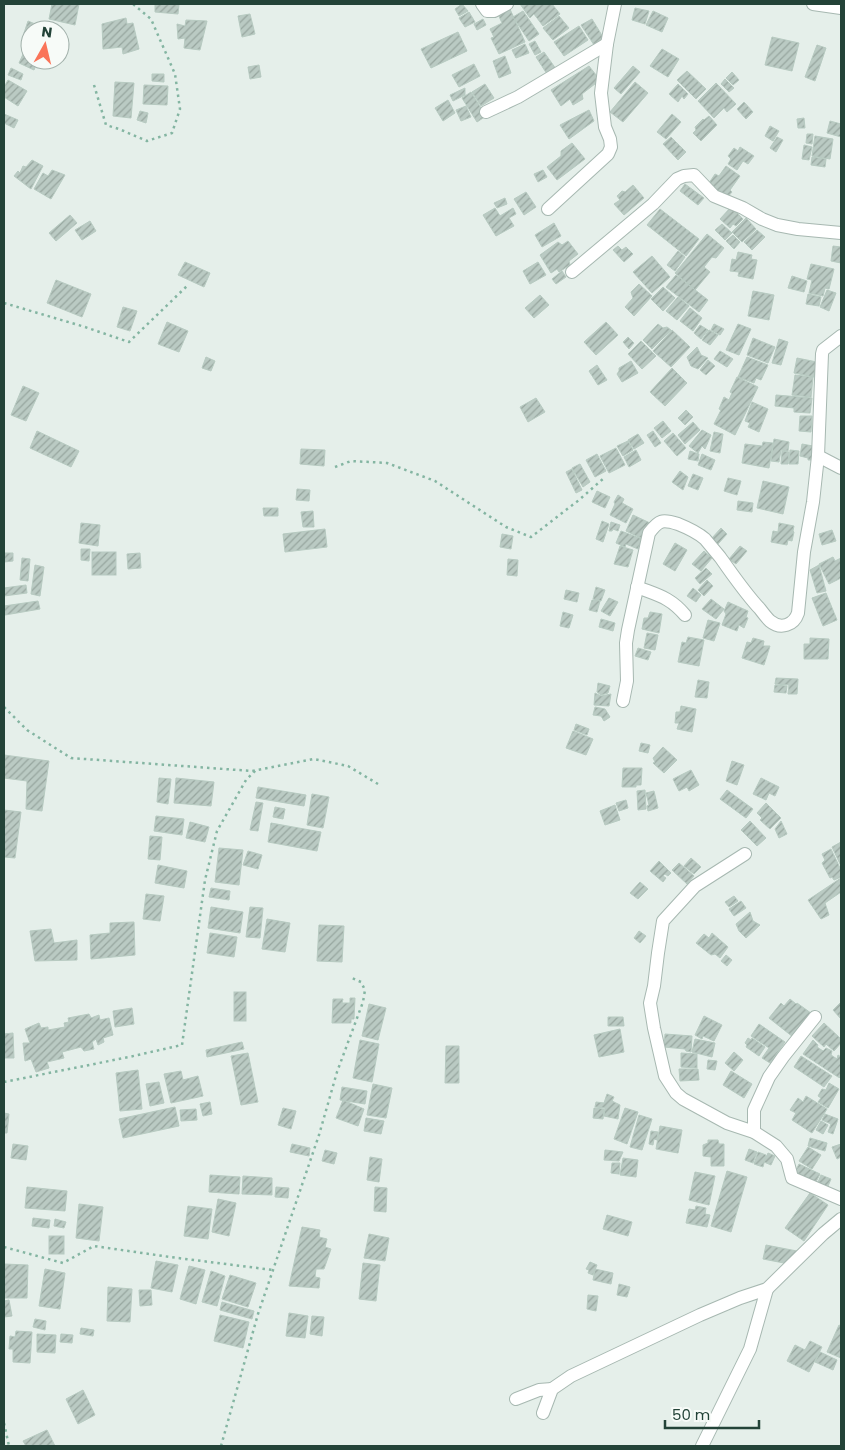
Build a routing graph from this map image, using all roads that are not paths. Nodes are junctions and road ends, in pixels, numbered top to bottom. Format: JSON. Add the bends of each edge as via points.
{"nodes":[{"id":1,"x":482,"y":4,"type":"edge"},
{"id":2,"x":507,"y":4,"type":"edge"},
{"id":3,"x":615,"y":4,"type":"edge"},
{"id":4,"x":813,"y":4,"type":"edge"},
{"id":5,"x":841,"y":8,"type":"edge"},
{"id":6,"x":607,"y":44,"type":"junction"},
{"id":7,"x":486,"y":112,"type":"dead end"},
{"id":8,"x":548,"y":209,"type":"dead end"},
{"id":9,"x":841,"y":233,"type":"edge"},
{"id":10,"x":572,"y":272,"type":"dead end"},
{"id":11,"x":841,"y":336,"type":"edge"},
{"id":12,"x":818,"y":456,"type":"junction"},
{"id":13,"x":841,"y":468,"type":"edge"},
{"id":14,"x":637,"y":586,"type":"junction"},
{"id":15,"x":685,"y":615,"type":"dead end"},
{"id":16,"x":623,"y":702,"type":"dead end"},
{"id":17,"x":745,"y":854,"type":"dead end"},
{"id":18,"x":815,"y":1017,"type":"dead end"},
{"id":19,"x":754,"y":1132,"type":"junction"},
{"id":20,"x":841,"y":1199,"type":"edge"},
{"id":21,"x":841,"y":1219,"type":"edge"},
{"id":22,"x":767,"y":1289,"type":"junction"},
{"id":23,"x":552,"y":1389,"type":"junction"},
{"id":24,"x":516,"y":1399,"type":"dead end"},
{"id":25,"x":543,"y":1413,"type":"dead end"},
{"id":26,"x":702,"y":1446,"type":"edge"}],
"edges":[{"from":1,"to":2,"type":"street","via":[[487,11],[494,11]]},
{"from":3,"to":6,"type":"street"},
{"from":4,"to":5,"type":"street"},
{"from":6,"to":7,"type":"street","via":[[518,97]]},
{"from":6,"to":8,"type":"street","via":[[601,93],[611,147],[608,154]]},
{"from":9,"to":10,"type":"street","via":[[777,225],[714,196],[694,175],[684,176]]},
{"from":11,"to":12,"type":"street","via":[[822,354]]},
{"from":12,"to":13,"type":"street"},
{"from":12,"to":14,"type":"street","via":[[798,613],[790,624],[784,626],[771,622],[706,540],[696,532],[668,521],[655,525],[649,533]]},
{"from":14,"to":15,"type":"street","via":[[669,599]]},
{"from":14,"to":16,"type":"street","via":[[626,643],[627,681]]},
{"from":17,"to":19,"type":"street","via":[[694,886],[663,921],[650,1003],[665,1076],[676,1093],[727,1123]]},
{"from":18,"to":19,"type":"street","via":[[769,1077],[754,1110]]},
{"from":19,"to":20,"type":"street","via":[[776,1146],[787,1159],[792,1178]]},
{"from":21,"to":22,"type":"street"},
{"from":22,"to":23,"type":"street","via":[[700,1315],[571,1376]]},
{"from":22,"to":26,"type":"street","via":[[750,1349]]},
{"from":23,"to":24,"type":"street","via":[[539,1390]]},
{"from":23,"to":25,"type":"street"}]}
